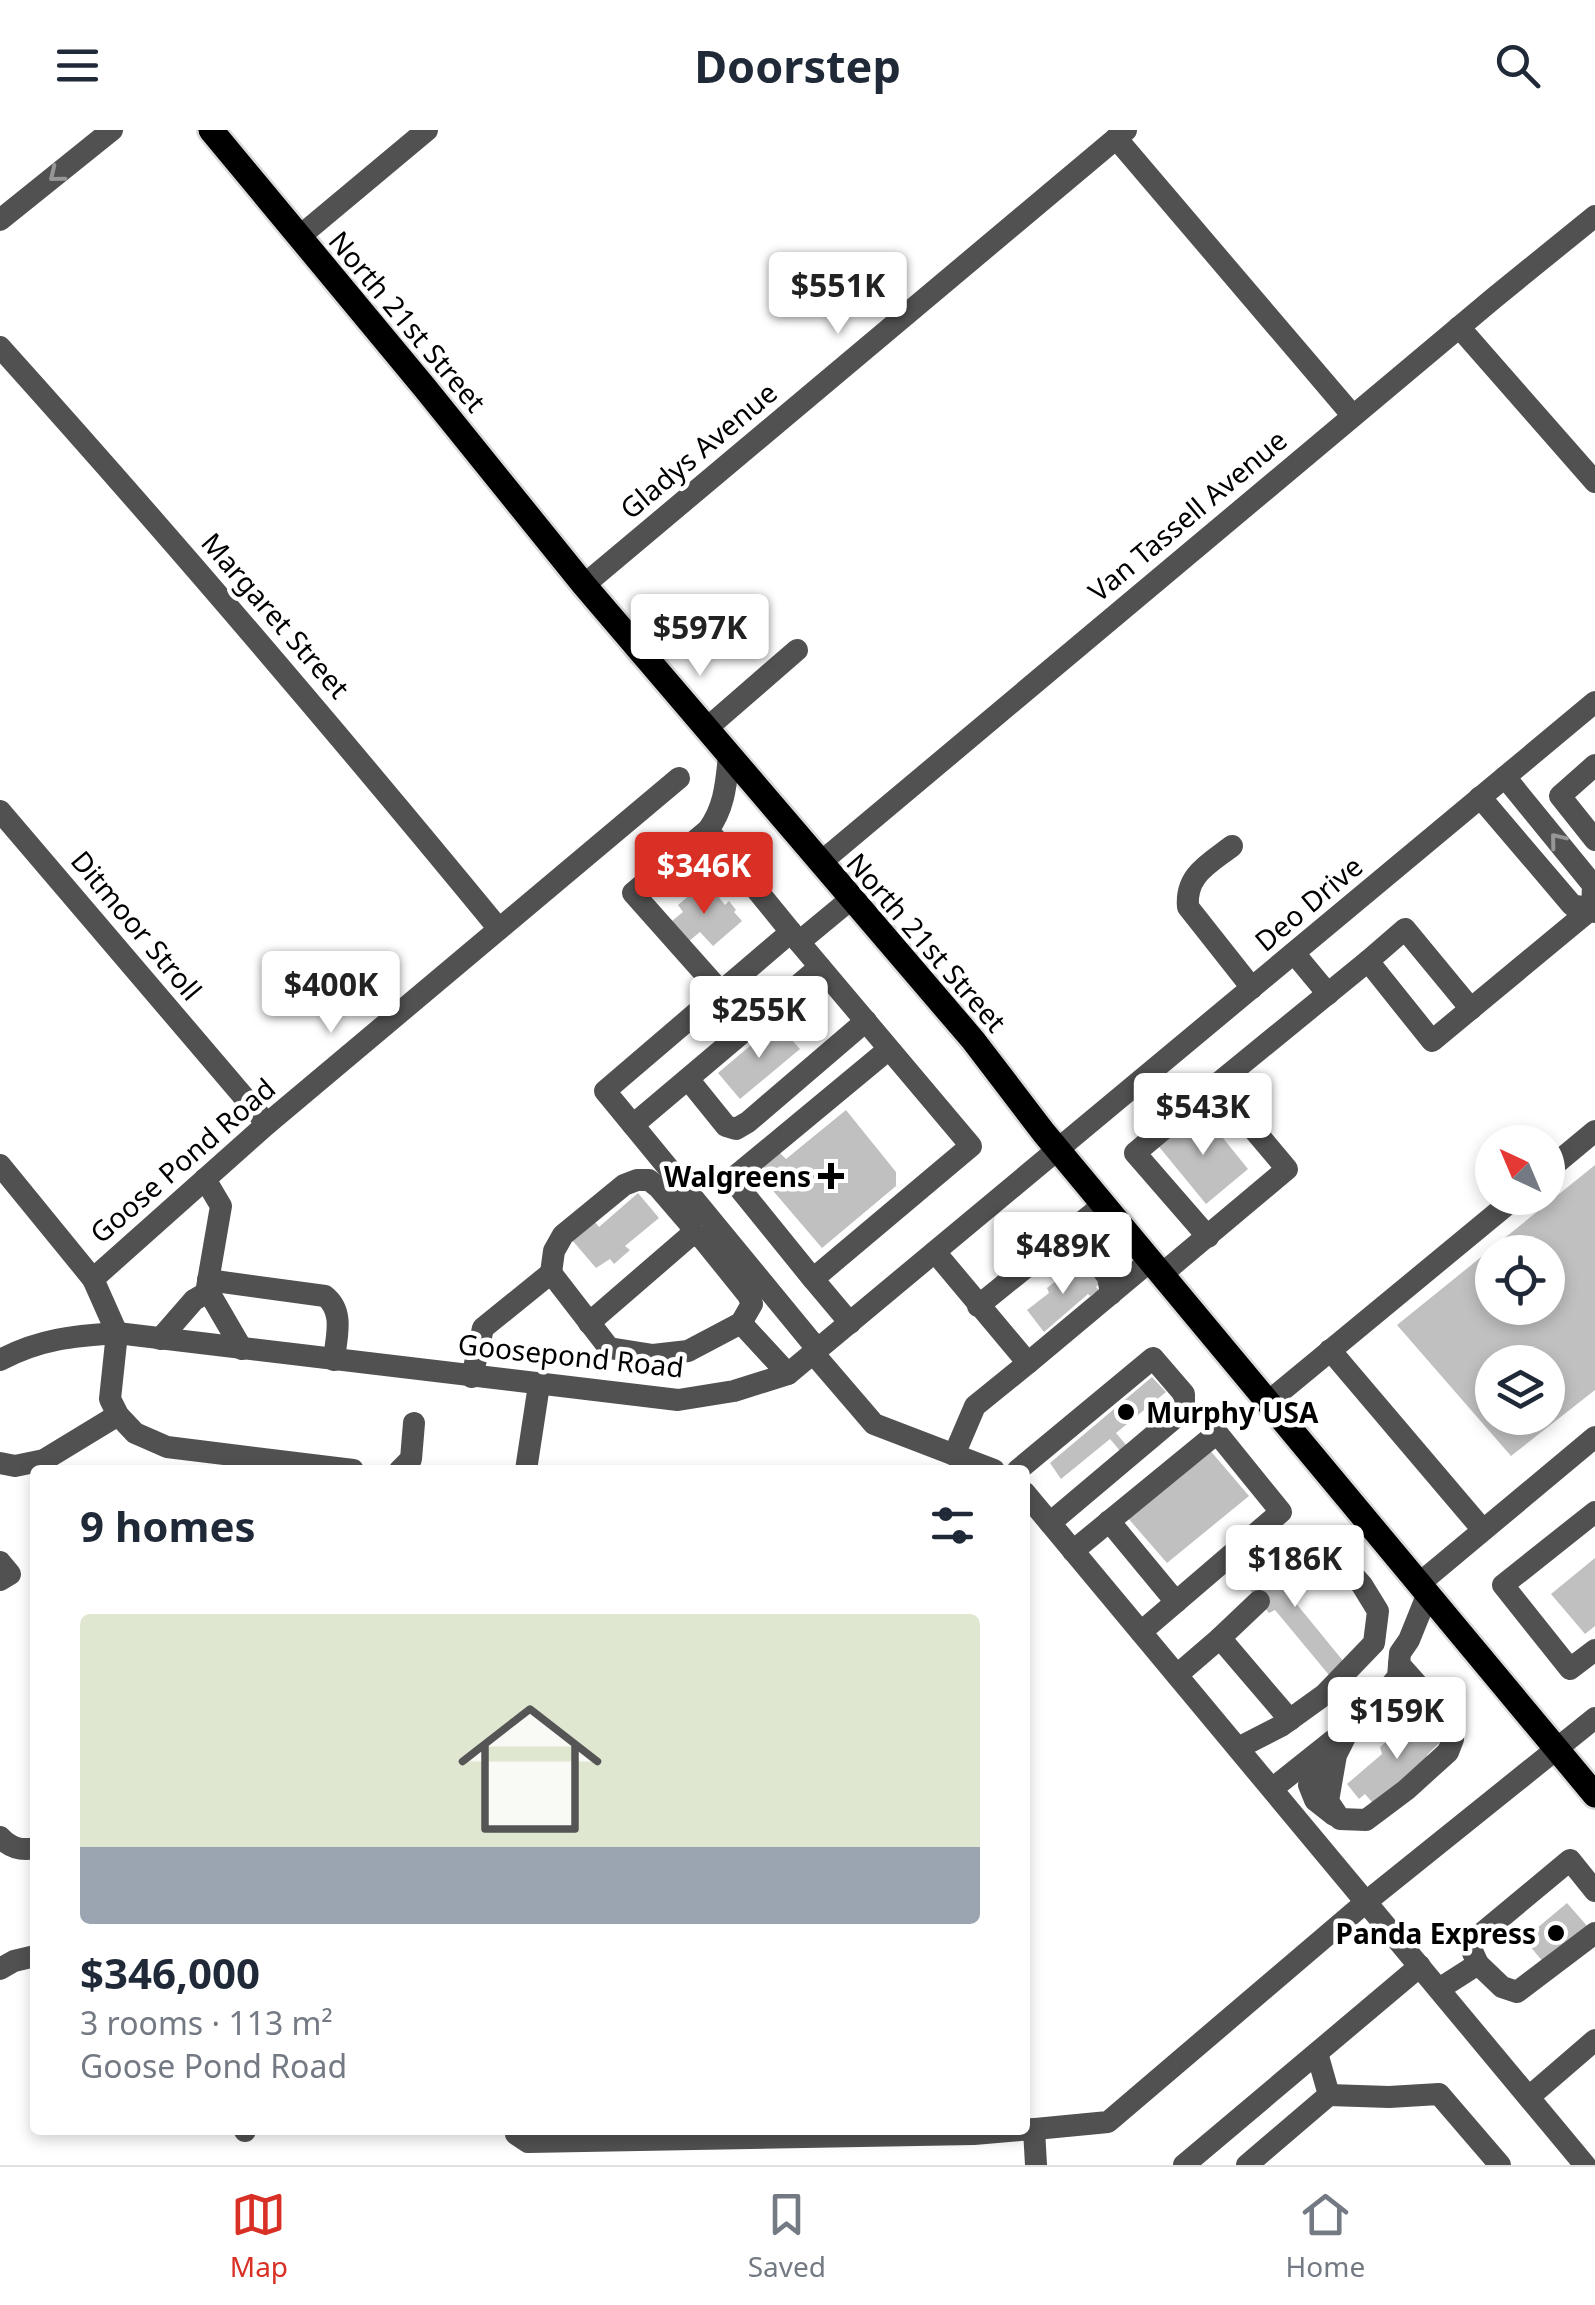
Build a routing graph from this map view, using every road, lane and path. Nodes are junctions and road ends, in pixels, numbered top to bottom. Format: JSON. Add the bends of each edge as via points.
{"nodes":[{"id":1,"x":112,"y":130,"type":"edge"},
{"id":2,"x":211,"y":130,"type":"edge"},
{"id":3,"x":427,"y":130,"type":"edge"},
{"id":4,"x":1121,"y":134,"type":"edge"},
{"id":5,"x":1595,"y":216,"type":"edge"},
{"id":6,"x":0,"y":220,"type":"edge"},
{"id":7,"x":299,"y":237,"type":"junction"},
{"id":8,"x":1459,"y":326,"type":"junction"},
{"id":9,"x":0,"y":347,"type":"edge"},
{"id":10,"x":1353,"y":416,"type":"junction"},
{"id":11,"x":1595,"y":482,"type":"edge"},
{"id":12,"x":584,"y":584,"type":"junction"},
{"id":13,"x":796,"y":650,"type":"dead end"},
{"id":14,"x":1595,"y":702,"type":"edge"},
{"id":15,"x":706,"y":728,"type":"junction"},
{"id":16,"x":729,"y":756,"type":"junction"},
{"id":17,"x":1595,"y":765,"type":"edge"},
{"id":18,"x":1505,"y":777,"type":"junction"},
{"id":19,"x":679,"y":778,"type":"dead end"},
{"id":20,"x":1480,"y":798,"type":"junction"},
{"id":21,"x":0,"y":811,"type":"edge"},
{"id":22,"x":708,"y":830,"type":"junction"},
{"id":23,"x":1595,"y":840,"type":"edge"},
{"id":24,"x":1232,"y":846,"type":"dead end"},
{"id":25,"x":820,"y":863,"type":"junction"},
{"id":26,"x":850,"y":899,"type":"junction"},
{"id":27,"x":1594,"y":909,"type":"edge"},
{"id":28,"x":499,"y":930,"type":"junction"},
{"id":29,"x":795,"y":937,"type":"junction"},
{"id":30,"x":1294,"y":953,"type":"junction"},
{"id":31,"x":1368,"y":962,"type":"junction"},
{"id":32,"x":820,"y":967,"type":"junction"},
{"id":33,"x":1252,"y":988,"type":"junction"},
{"id":34,"x":721,"y":992,"type":"junction"},
{"id":35,"x":1328,"y":994,"type":"junction"},
{"id":36,"x":1471,"y":1009,"type":"junction"},
{"id":37,"x":866,"y":1021,"type":"junction"},
{"id":38,"x":889,"y":1048,"type":"junction"},
{"id":39,"x":688,"y":1078,"type":"junction"},
{"id":40,"x":1216,"y":1086,"type":"junction"},
{"id":41,"x":266,"y":1124,"type":"junction"},
{"id":42,"x":633,"y":1126,"type":"junction"},
{"id":43,"x":1595,"y":1131,"type":"edge"},
{"id":44,"x":1058,"y":1150,"type":"junction"},
{"id":45,"x":1565,"y":1156,"type":"edge"},
{"id":46,"x":0,"y":1165,"type":"edge"},
{"id":47,"x":206,"y":1179,"type":"junction"},
{"id":48,"x":1103,"y":1204,"type":"junction"},
{"id":49,"x":1494,"y":1215,"type":"edge"},
{"id":50,"x":1072,"y":1230,"type":"junction"},
{"id":51,"x":692,"y":1234,"type":"junction"},
{"id":52,"x":1208,"y":1237,"type":"junction"},
{"id":53,"x":935,"y":1252,"type":"junction"},
{"id":54,"x":1156,"y":1268,"type":"junction"},
{"id":55,"x":551,"y":1273,"type":"junction"},
{"id":56,"x":93,"y":1279,"type":"junction"},
{"id":57,"x":813,"y":1279,"type":"junction"},
{"id":58,"x":207,"y":1286,"type":"junction"},
{"id":59,"x":1111,"y":1294,"type":"junction"},
{"id":60,"x":978,"y":1306,"type":"junction"},
{"id":61,"x":590,"y":1322,"type":"junction"},
{"id":62,"x":850,"y":1322,"type":"junction"},
{"id":63,"x":741,"y":1323,"type":"junction"},
{"id":64,"x":118,"y":1334,"type":"junction"},
{"id":65,"x":160,"y":1339,"type":"junction"},
{"id":66,"x":242,"y":1349,"type":"junction"},
{"id":67,"x":1330,"y":1350,"type":"junction"},
{"id":68,"x":816,"y":1351,"type":"junction"},
{"id":69,"x":0,"y":1360,"type":"edge"},
{"id":70,"x":334,"y":1360,"type":"junction"},
{"id":71,"x":1028,"y":1363,"type":"junction"},
{"id":72,"x":788,"y":1374,"type":"junction"},
{"id":73,"x":472,"y":1376,"type":"junction"},
{"id":74,"x":539,"y":1384,"type":"junction"},
{"id":75,"x":1268,"y":1402,"type":"junction"},
{"id":76,"x":118,"y":1415,"type":"junction"},
{"id":77,"x":414,"y":1423,"type":"dead end"},
{"id":78,"x":1595,"y":1437,"type":"edge"},
{"id":79,"x":954,"y":1454,"type":"junction"},
{"id":80,"x":166,"y":1458,"type":"edge"},
{"id":81,"x":0,"y":1463,"type":"edge"},
{"id":82,"x":273,"y":1465,"type":"edge"},
{"id":83,"x":406,"y":1465,"type":"edge"},
{"id":84,"x":527,"y":1465,"type":"edge"},
{"id":85,"x":982,"y":1465,"type":"edge"},
{"id":86,"x":1024,"y":1465,"type":"edge"},
{"id":87,"x":1030,"y":1500,"type":"edge"},
{"id":88,"x":1595,"y":1512,"type":"edge"},
{"id":89,"x":1109,"y":1521,"type":"junction"},
{"id":90,"x":1050,"y":1523,"type":"junction"},
{"id":91,"x":1483,"y":1530,"type":"junction"},
{"id":92,"x":1073,"y":1551,"type":"junction"},
{"id":93,"x":0,"y":1562,"type":"edge"},
{"id":94,"x":1302,"y":1567,"type":"dead end"},
{"id":95,"x":0,"y":1580,"type":"edge"},
{"id":96,"x":1424,"y":1588,"type":"junction"},
{"id":97,"x":1176,"y":1602,"type":"junction"},
{"id":98,"x":1259,"y":1602,"type":"dead end"},
{"id":99,"x":1140,"y":1632,"type":"junction"},
{"id":100,"x":1220,"y":1638,"type":"junction"},
{"id":101,"x":1374,"y":1643,"type":"junction"},
{"id":102,"x":1595,"y":1650,"type":"edge"},
{"id":103,"x":1400,"y":1658,"type":"junction"},
{"id":104,"x":1176,"y":1675,"type":"junction"},
{"id":105,"x":1595,"y":1718,"type":"edge"},
{"id":106,"x":1290,"y":1720,"type":"junction"},
{"id":107,"x":1350,"y":1727,"type":"junction"},
{"id":108,"x":1238,"y":1748,"type":"junction"},
{"id":109,"x":1556,"y":1749,"type":"junction"},
{"id":110,"x":1272,"y":1789,"type":"junction"},
{"id":111,"x":1595,"y":1796,"type":"edge"},
{"id":112,"x":0,"y":1837,"type":"edge"},
{"id":113,"x":30,"y":1849,"type":"edge"},
{"id":114,"x":1595,"y":1892,"type":"edge"},
{"id":115,"x":1366,"y":1902,"type":"junction"},
{"id":116,"x":1595,"y":1933,"type":"edge"},
{"id":117,"x":30,"y":1957,"type":"edge"},
{"id":118,"x":1478,"y":1964,"type":"junction"},
{"id":119,"x":1420,"y":1966,"type":"junction"},
{"id":120,"x":0,"y":1969,"type":"edge"},
{"id":121,"x":1439,"y":1989,"type":"junction"},
{"id":122,"x":1595,"y":2040,"type":"edge"},
{"id":123,"x":1317,"y":2053,"type":"junction"},
{"id":124,"x":1329,"y":2095,"type":"junction"},
{"id":125,"x":1530,"y":2098,"type":"junction"},
{"id":126,"x":1030,"y":2129,"type":"edge"},
{"id":127,"x":518,"y":2135,"type":"edge"},
{"id":128,"x":704,"y":2135,"type":"edge"},
{"id":129,"x":1028,"y":2135,"type":"edge"},
{"id":130,"x":1036,"y":2165,"type":"edge"},
{"id":131,"x":1184,"y":2165,"type":"edge"},
{"id":132,"x":1247,"y":2165,"type":"edge"},
{"id":133,"x":1500,"y":2165,"type":"edge"},
{"id":134,"x":1585,"y":2165,"type":"edge"}],
"edges":[{"from":1,"to":6,"type":"street","one_way":true},
{"from":2,"to":7,"type":"main road","name":"North 21st Street"},
{"from":3,"to":7,"type":"street"},
{"from":4,"to":10,"type":"street"},
{"from":4,"to":12,"type":"street","name":"Gladys Avenue"},
{"from":5,"to":8,"type":"street","name":"Van Tassell Avenue"},
{"from":7,"to":12,"type":"main road","name":"North 21st Street"},
{"from":8,"to":10,"type":"street","name":"Van Tassell Avenue"},
{"from":8,"to":11,"type":"street"},
{"from":9,"to":28,"type":"street","name":"Margaret Street","via":[[350,747]]},
{"from":10,"to":25,"type":"street","name":"Van Tassell Avenue"},
{"from":12,"to":15,"type":"main road","name":"North 21st Street"},
{"from":13,"to":15,"type":"street"},
{"from":14,"to":18,"type":"street","name":"Deo Drive"},
{"from":15,"to":16,"type":"main road","name":"North 21st Street"},
{"from":16,"to":22,"type":"street","via":[[724,797]]},
{"from":16,"to":25,"type":"main road","name":"North 21st Street"},
{"from":17,"to":23,"type":"street","via":[[1560,796]]},
{"from":18,"to":20,"type":"street","name":"Deo Drive"},
{"from":27,"to":18,"type":"street","one_way":true,"via":[[1593,885]]},
{"from":19,"to":28,"type":"street","name":"Goose Pond Road"},
{"from":20,"to":27,"type":"street","via":[[1572,905]]},
{"from":20,"to":30,"type":"street","name":"Deo Drive"},
{"from":21,"to":41,"type":"street","name":"Ditmoor Stroll"},
{"from":22,"to":29,"type":"street"},
{"from":22,"to":34,"type":"street","via":[[633,893]]},
{"from":24,"to":33,"type":"street","via":[[1195,876],[1188,907]]},
{"from":25,"to":26,"type":"main road","name":"North 21st Street"},
{"from":26,"to":29,"type":"street"},
{"from":26,"to":44,"type":"main road","name":"North 21st Street"},
{"from":27,"to":36,"type":"street"},
{"from":28,"to":41,"type":"street","name":"Goose Pond Road"},
{"from":29,"to":32,"type":"street"},
{"from":29,"to":34,"type":"street"},
{"from":30,"to":33,"type":"street","name":"Deo Drive"},
{"from":30,"to":35,"type":"street"},
{"from":31,"to":35,"type":"street"},
{"from":31,"to":36,"type":"street","via":[[1405,929]]},
{"from":31,"to":36,"type":"street","via":[[1432,1042]]},
{"from":32,"to":37,"type":"street"},
{"from":32,"to":39,"type":"street"},
{"from":33,"to":44,"type":"street","name":"Deo Drive"},
{"from":34,"to":42,"type":"street","via":[[605,1090]]},
{"from":35,"to":40,"type":"street"},
{"from":37,"to":38,"type":"street"},
{"from":37,"to":39,"type":"street","via":[[736,1128],[726,1126]]},
{"from":38,"to":57,"type":"street","via":[[732,1179]]},
{"from":38,"to":57,"type":"street","via":[[971,1146]]},
{"from":39,"to":42,"type":"street"},
{"from":40,"to":52,"type":"street","via":[[1288,1169]]},
{"from":40,"to":52,"type":"street","via":[[1135,1153]]},
{"from":41,"to":47,"type":"street","name":"Goose Pond Road"},
{"from":42,"to":68,"type":"street"},
{"from":43,"to":45,"type":"street"},
{"from":44,"to":48,"type":"main road","name":"North 21st Street"},
{"from":44,"to":53,"type":"street","name":"Goosepond Road"},
{"from":46,"to":56,"type":"street"},
{"from":47,"to":56,"type":"street","name":"Goose Pond Road"},
{"from":47,"to":58,"type":"street","via":[[220,1206]]},
{"from":48,"to":50,"type":"street"},
{"from":48,"to":54,"type":"main road","name":"North 21st Street"},
{"from":49,"to":67,"type":"street"},
{"from":50,"to":59,"type":"street","via":[[1108,1277]]},
{"from":50,"to":60,"type":"street"},
{"from":51,"to":55,"type":"street","via":[[659,1188],[638,1180],[563,1235]]},
{"from":51,"to":61,"type":"street"},
{"from":51,"to":63,"type":"street","via":[[748,1295],[752,1304]]},
{"from":52,"to":54,"type":"street"},
{"from":53,"to":60,"type":"street"},
{"from":53,"to":62,"type":"street","name":"Goosepond Road"},
{"from":54,"to":59,"type":"street"},
{"from":54,"to":75,"type":"main road","name":"North 21st Street"},
{"from":55,"to":61,"type":"street"},
{"from":55,"to":73,"type":"street","via":[[482,1328]]},
{"from":56,"to":64,"type":"street","name":"Goose Pond Road"},
{"from":57,"to":62,"type":"street"},
{"from":58,"to":65,"type":"street"},
{"from":58,"to":66,"type":"street"},
{"from":58,"to":70,"type":"street","via":[[325,1296],[338,1313]]},
{"from":59,"to":71,"type":"street"},
{"from":60,"to":71,"type":"street"},
{"from":61,"to":63,"type":"street","via":[[609,1348],[653,1355],[688,1351]]},
{"from":62,"to":68,"type":"street","name":"Goosepond Road"},
{"from":63,"to":72,"type":"street"},
{"from":64,"to":65,"type":"street","name":"Goosepond Road"},
{"from":64,"to":69,"type":"street","name":"Goosepond Road","via":[[66,1337]]},
{"from":64,"to":76,"type":"street","via":[[110,1399]]},
{"from":65,"to":66,"type":"street","name":"Goosepond Road"},
{"from":66,"to":70,"type":"street","name":"Goosepond Road"},
{"from":67,"to":75,"type":"street"},
{"from":67,"to":91,"type":"street"},
{"from":68,"to":72,"type":"street","name":"Goosepond Road"},
{"from":68,"to":79,"type":"street","via":[[874,1424]]},
{"from":70,"to":73,"type":"street","name":"Goosepond Road"},
{"from":71,"to":79,"type":"street","via":[[975,1406]]},
{"from":72,"to":74,"type":"street","name":"Goosepond Road","via":[[678,1400]]},
{"from":73,"to":74,"type":"street","name":"Goosepond Road"},
{"from":74,"to":84,"type":"street"},
{"from":75,"to":96,"type":"main road","name":"North 21st Street"},
{"from":76,"to":80,"type":"street"},
{"from":76,"to":81,"type":"street","via":[[44,1460]]},
{"from":77,"to":83,"type":"street"},
{"from":78,"to":91,"type":"street"},
{"from":79,"to":85,"type":"street"},
{"from":80,"to":82,"type":"street"},
{"from":86,"to":90,"type":"street","via":[[1153,1358],[1184,1394],[1184,1410]]},
{"from":87,"to":90,"type":"street"},
{"from":88,"to":102,"type":"street","via":[[1503,1585],[1570,1669]]},
{"from":89,"to":92,"type":"street"},
{"from":89,"to":97,"type":"street"},
{"from":89,"to":97,"type":"street","via":[[1216,1433],[1281,1512]]},
{"from":90,"to":92,"type":"street"},
{"from":91,"to":96,"type":"street"},
{"from":92,"to":99,"type":"street"},
{"from":93,"to":95,"type":"street","via":[[10,1574]]},
{"from":94,"to":101,"type":"street","via":[[1322,1551],[1336,1555],[1378,1611]]},
{"from":96,"to":103,"type":"street"},
{"from":96,"to":109,"type":"main road","name":"North 21st Street"},
{"from":97,"to":99,"type":"street"},
{"from":98,"to":100,"type":"street"},
{"from":99,"to":104,"type":"street"},
{"from":100,"to":104,"type":"street"},
{"from":100,"to":106,"type":"street"},
{"from":101,"to":103,"type":"street"},
{"from":101,"to":106,"type":"street"},
{"from":103,"to":107,"type":"street","via":[[1398,1677]]},
{"from":103,"to":107,"type":"street","via":[[1453,1739],[1448,1752],[1366,1820],[1340,1819],[1328,1801],[1336,1755]]},
{"from":104,"to":108,"type":"street"},
{"from":105,"to":109,"type":"street"},
{"from":106,"to":108,"type":"street"},
{"from":107,"to":110,"type":"street"},
{"from":108,"to":110,"type":"street"},
{"from":109,"to":111,"type":"main road","name":"North 21st Street"},
{"from":109,"to":115,"type":"street"},
{"from":110,"to":115,"type":"street"},
{"from":112,"to":113,"type":"street"},
{"from":114,"to":118,"type":"street","via":[[1570,1860],[1469,1944]]},
{"from":115,"to":119,"type":"street"},
{"from":115,"to":126,"type":"street","via":[[1108,2122]]},
{"from":116,"to":118,"type":"street","via":[[1518,1992]]},
{"from":117,"to":120,"type":"street"},
{"from":118,"to":121,"type":"street"},
{"from":119,"to":121,"type":"street"},
{"from":119,"to":123,"type":"street"},
{"from":121,"to":125,"type":"street"},
{"from":122,"to":125,"type":"street"},
{"from":123,"to":124,"type":"street"},
{"from":123,"to":131,"type":"street"},
{"from":124,"to":132,"type":"street"},
{"from":124,"to":133,"type":"street","via":[[1439,2094]]},
{"from":125,"to":134,"type":"street"},
{"from":127,"to":128,"type":"street","via":[[528,2142]]},
{"from":129,"to":130,"type":"street"}]}
